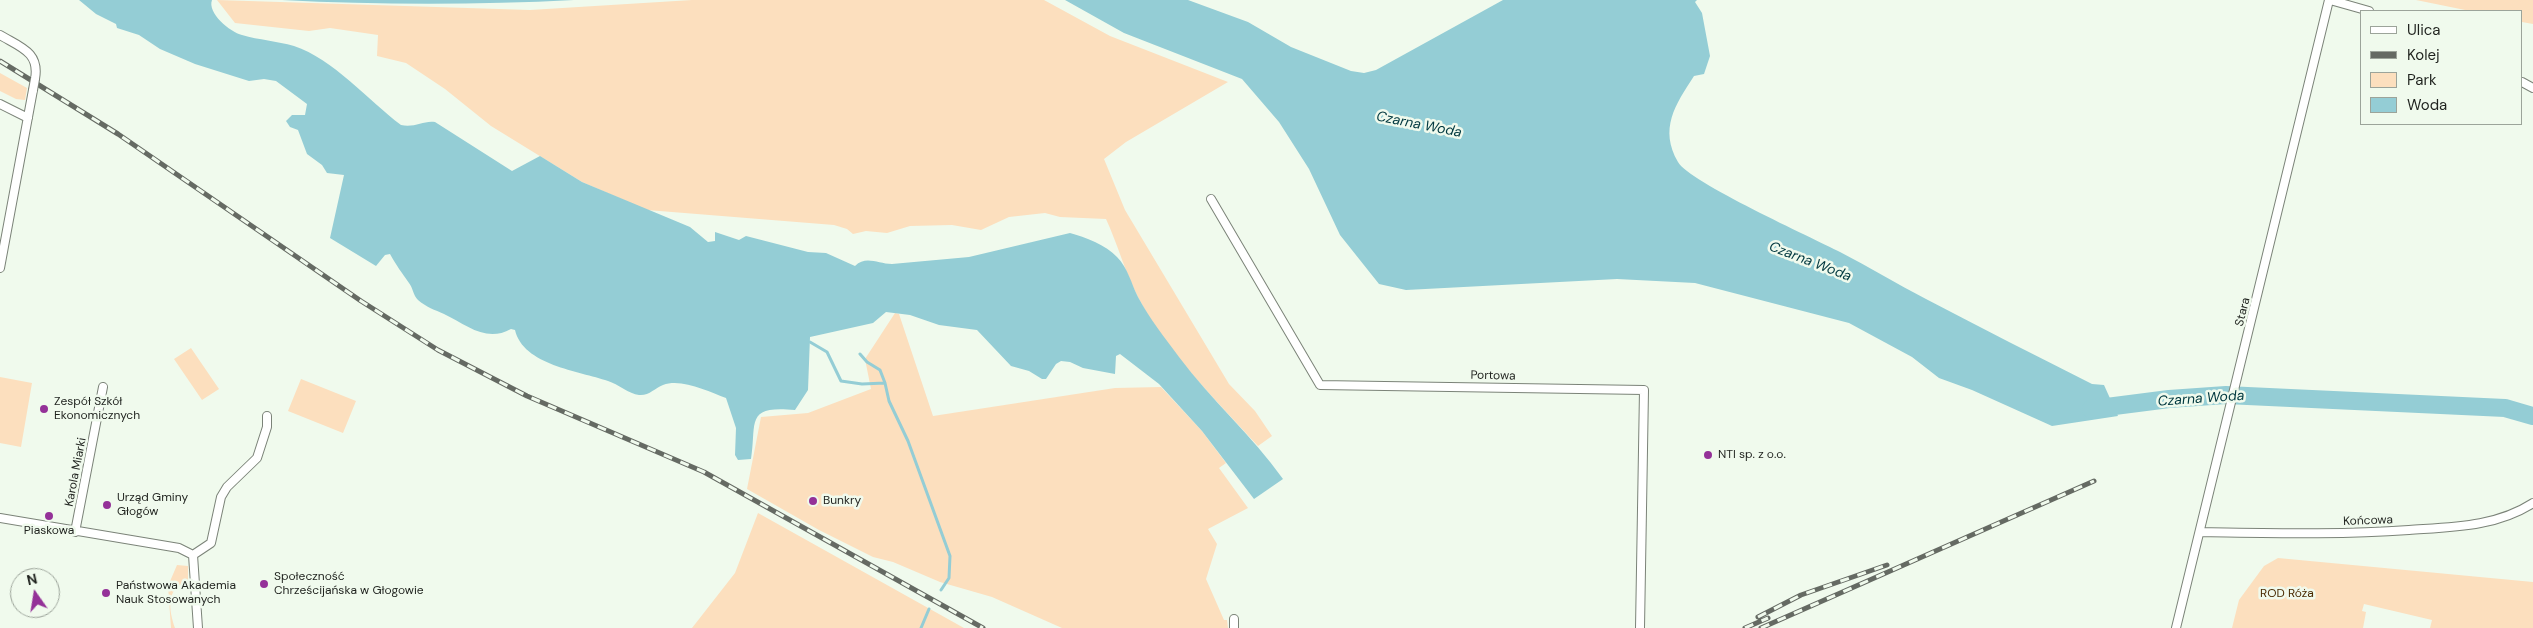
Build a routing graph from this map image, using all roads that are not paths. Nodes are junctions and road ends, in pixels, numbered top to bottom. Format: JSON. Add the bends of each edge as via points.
{"nodes":[{"id":1,"x":2330,"y":0,"type":"edge"},
{"id":2,"x":2366,"y":10,"type":"edge"},
{"id":3,"x":0,"y":35,"type":"edge"},
{"id":4,"x":0,"y":104,"type":"edge"},
{"id":5,"x":28,"y":118,"type":"junction"},
{"id":6,"x":1211,"y":198,"type":"dead end"},
{"id":7,"x":3,"y":239,"type":"edge"},
{"id":8,"x":0,"y":268,"type":"edge"},
{"id":9,"x":103,"y":387,"type":"dead end"},
{"id":10,"x":268,"y":416,"type":"dead end"},
{"id":11,"x":2533,"y":503,"type":"edge"},
{"id":12,"x":0,"y":518,"type":"edge"},
{"id":13,"x":75,"y":532,"type":"junction"},
{"id":14,"x":2200,"y":532,"type":"junction"},
{"id":15,"x":193,"y":555,"type":"junction"},
{"id":16,"x":1234,"y":619,"type":"dead end"},
{"id":17,"x":198,"y":628,"type":"edge"},
{"id":18,"x":1234,"y":628,"type":"edge"},
{"id":19,"x":1640,"y":628,"type":"edge"},
{"id":20,"x":2176,"y":628,"type":"edge"}],
"edges":[{"from":1,"to":2,"type":"street"},
{"from":1,"to":14,"type":"street","name":"Stara"},
{"from":3,"to":5,"type":"street","bridge":true,"via":[[33,57],[36,65]]},
{"from":4,"to":5,"type":"street"},
{"from":5,"to":7,"type":"street"},
{"from":6,"to":19,"type":"street","name":"Portowa","via":[[1320,385],[1644,390]]},
{"from":7,"to":8,"type":"street"},
{"from":9,"to":13,"type":"street","name":"Karola Miarki"},
{"from":10,"to":15,"type":"street","via":[[268,427],[257,458],[223,492],[211,544]]},
{"from":11,"to":14,"type":"street","name":"Końcowa","via":[[2495,521],[2463,527],[2373,533]]},
{"from":12,"to":13,"type":"street"},
{"from":13,"to":15,"type":"street","via":[[179,548]]},
{"from":14,"to":20,"type":"street","name":"Stara"},
{"from":15,"to":17,"type":"street"},
{"from":16,"to":18,"type":"street"}]}
